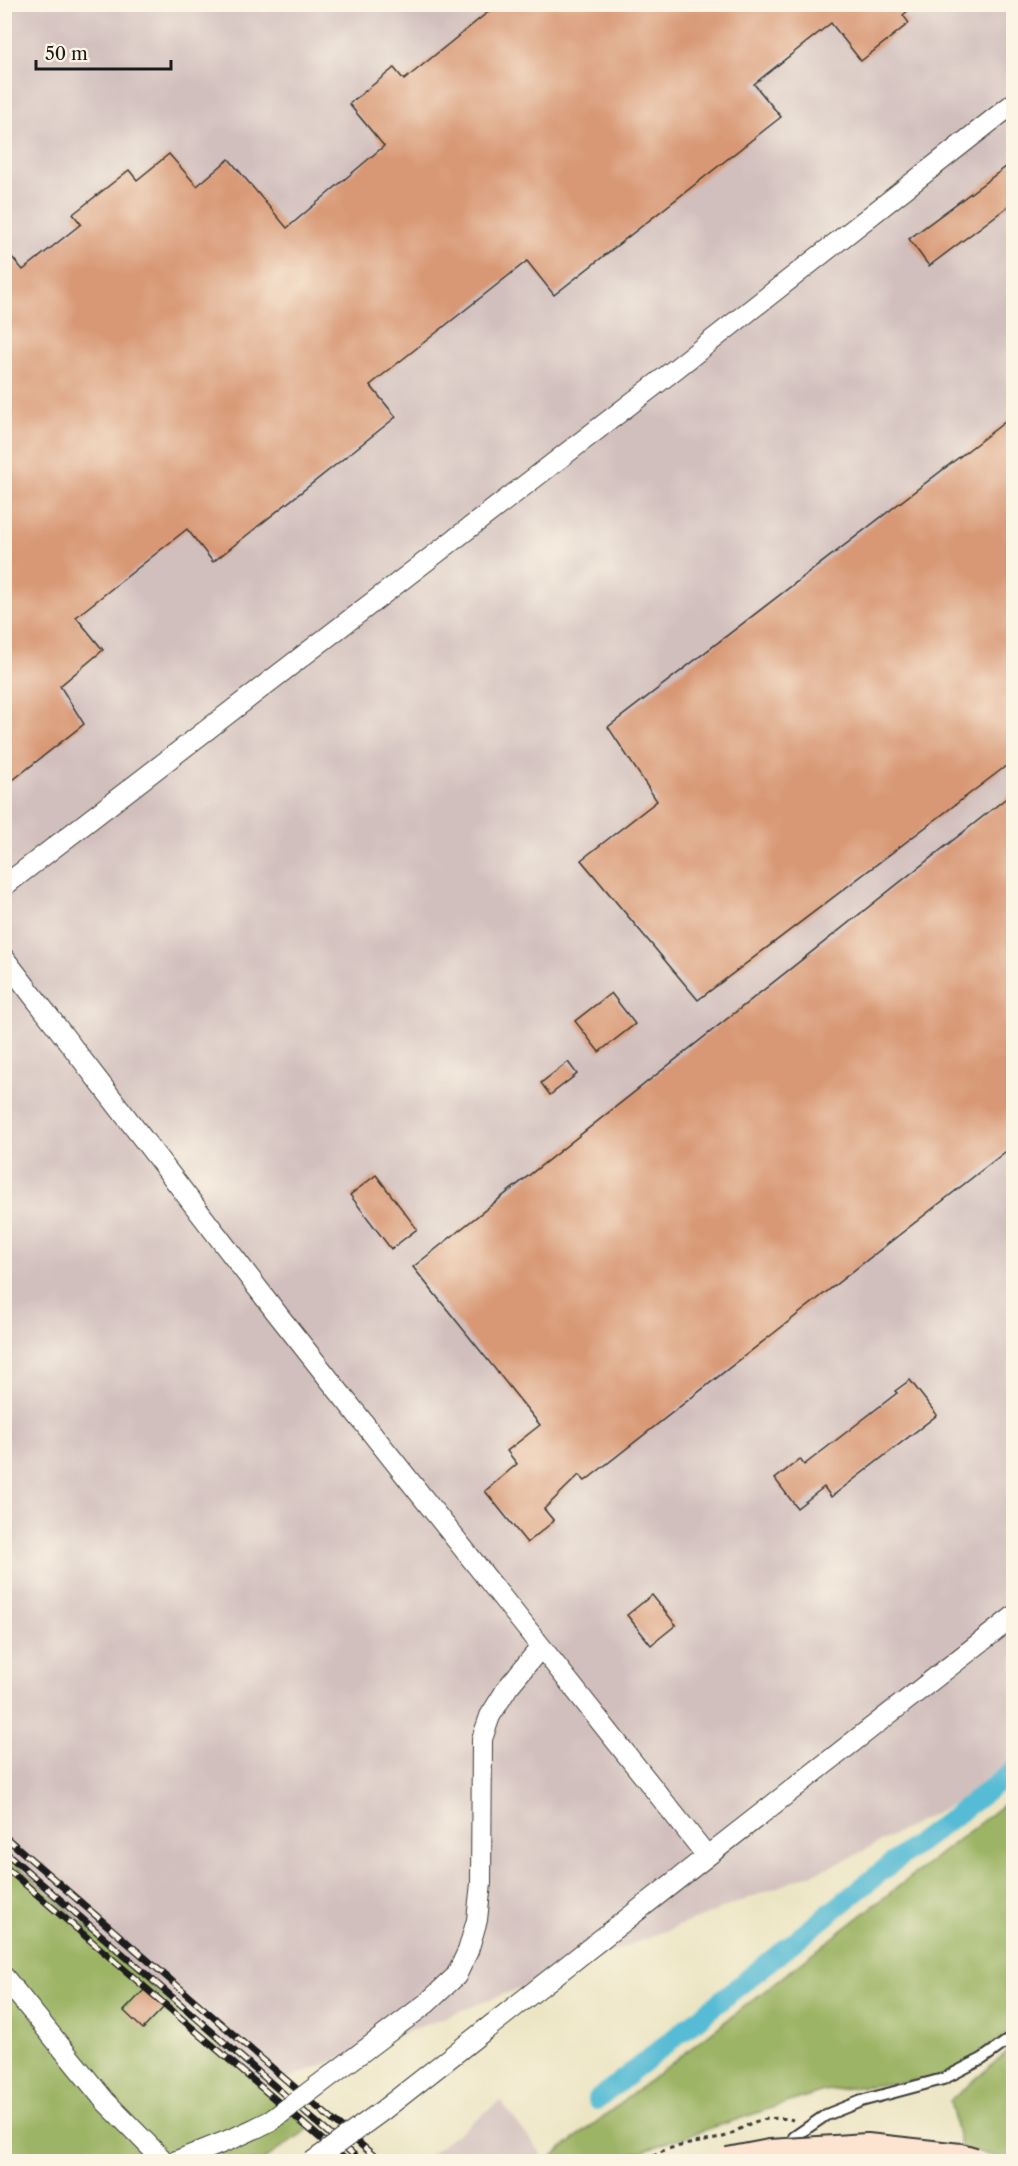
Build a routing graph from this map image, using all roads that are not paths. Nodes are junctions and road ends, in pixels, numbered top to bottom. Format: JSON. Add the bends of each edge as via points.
{"nodes":[{"id":1,"x":1014,"y":103,"type":"edge"},
{"id":2,"x":4,"y":886,"type":"edge"},
{"id":3,"x":4,"y":958,"type":"edge"},
{"id":4,"x":1014,"y":1616,"type":"edge"},
{"id":5,"x":542,"y":1647,"type":"junction"},
{"id":6,"x":707,"y":1856,"type":"junction"},
{"id":7,"x":4,"y":1977,"type":"edge"},
{"id":8,"x":1014,"y":2036,"type":"edge"},
{"id":9,"x":165,"y":2162,"type":"edge"},
{"id":10,"x":174,"y":2162,"type":"edge"},
{"id":11,"x":312,"y":2162,"type":"edge"},
{"id":12,"x":729,"y":2162,"type":"edge"},
{"id":13,"x":791,"y":2162,"type":"edge"},
{"id":14,"x":974,"y":2162,"type":"edge"}],
"edges":[{"from":1,"to":2,"type":"street","via":[[663,379]]},
{"from":3,"to":5,"type":"street","via":[[279,1316]]},
{"from":4,"to":6,"type":"street"},
{"from":5,"to":6,"type":"street"},
{"from":5,"to":10,"type":"street","bridge":true,"via":[[508,1687],[490,1716],[482,1739],[482,1883],[477,1920],[456,1976],[427,2003],[272,2120]]},
{"from":6,"to":11,"type":"street","bridge":true},
{"from":7,"to":9,"type":"street","via":[[105,2101]]},
{"from":8,"to":13,"type":"lane","via":[[982,2059],[943,2079],[861,2100],[825,2115],[794,2137]]},
{"from":12,"to":14,"type":"street","bridge":true,"via":[[770,2154],[867,2148]]}]}
